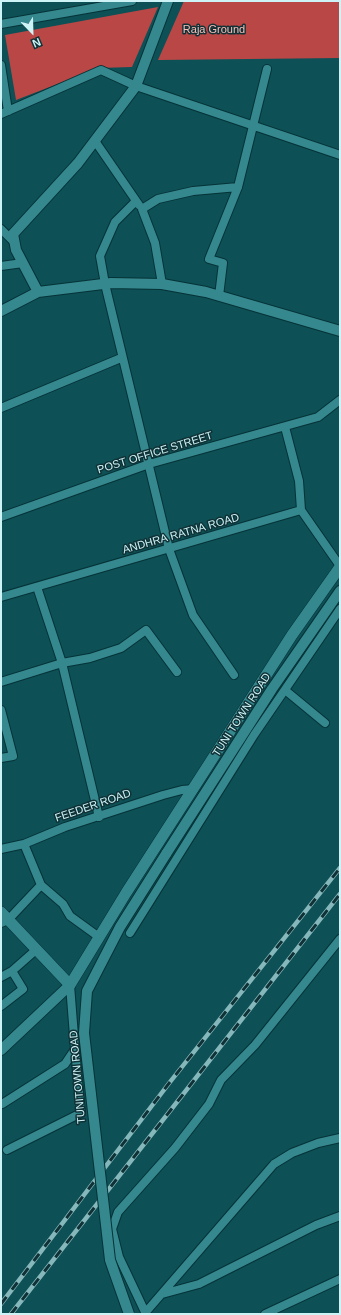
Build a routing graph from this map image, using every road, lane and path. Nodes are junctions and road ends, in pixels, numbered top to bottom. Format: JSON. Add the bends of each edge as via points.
{"nodes":[{"id":1,"x":132,"y":1,"type":"edge"},
{"id":2,"x":168,"y":1,"type":"edge"},
{"id":3,"x":1,"y":24,"type":"edge"},
{"id":4,"x":1,"y":65,"type":"edge"},
{"id":5,"x":267,"y":69,"type":"dead end"},
{"id":6,"x":136,"y":86,"type":"junction"},
{"id":7,"x":4,"y":113,"type":"edge"},
{"id":8,"x":252,"y":126,"type":"junction"},
{"id":9,"x":95,"y":141,"type":"junction"},
{"id":10,"x":340,"y":155,"type":"edge"},
{"id":11,"x":238,"y":187,"type":"junction"},
{"id":12,"x":136,"y":201,"type":"junction"},
{"id":13,"x":142,"y":209,"type":"junction"},
{"id":14,"x":1,"y":229,"type":"edge"},
{"id":15,"x":15,"y":243,"type":"junction"},
{"id":16,"x":23,"y":264,"type":"junction"},
{"id":17,"x":1,"y":266,"type":"edge"},
{"id":18,"x":105,"y":284,"type":"junction"},
{"id":19,"x":162,"y":284,"type":"junction"},
{"id":20,"x":38,"y":292,"type":"junction"},
{"id":21,"x":219,"y":296,"type":"junction"},
{"id":22,"x":1,"y":312,"type":"edge"},
{"id":23,"x":340,"y":331,"type":"edge"},
{"id":24,"x":121,"y":358,"type":"junction"},
{"id":25,"x":340,"y":400,"type":"edge"},
{"id":26,"x":1,"y":408,"type":"edge"},
{"id":27,"x":285,"y":427,"type":"junction"},
{"id":28,"x":149,"y":464,"type":"junction"},
{"id":29,"x":301,"y":510,"type":"junction"},
{"id":30,"x":1,"y":516,"type":"edge"},
{"id":31,"x":169,"y":549,"type":"junction"},
{"id":32,"x":340,"y":567,"type":"edge"},
{"id":33,"x":37,"y":587,"type":"junction"},
{"id":34,"x":340,"y":591,"type":"edge"},
{"id":35,"x":1,"y":597,"type":"edge"},
{"id":36,"x":340,"y":609,"type":"edge"},
{"id":37,"x":62,"y":663,"type":"junction"},
{"id":38,"x":177,"y":672,"type":"dead end"},
{"id":39,"x":234,"y":674,"type":"dead end"},
{"id":40,"x":1,"y":682,"type":"edge"},
{"id":41,"x":285,"y":690,"type":"junction"},
{"id":42,"x":1,"y":710,"type":"edge"},
{"id":43,"x":325,"y":723,"type":"dead end"},
{"id":44,"x":1,"y":758,"type":"edge"},
{"id":45,"x":194,"y":789,"type":"junction"},
{"id":46,"x":99,"y":817,"type":"junction"},
{"id":47,"x":24,"y":844,"type":"junction"},
{"id":48,"x":1,"y":849,"type":"edge"},
{"id":49,"x":166,"y":854,"type":"joint"},
{"id":50,"x":41,"y":885,"type":"junction"},
{"id":51,"x":3,"y":918,"type":"edge"},
{"id":52,"x":130,"y":933,"type":"dead end"},
{"id":53,"x":100,"y":937,"type":"junction"},
{"id":54,"x":340,"y":939,"type":"edge"},
{"id":55,"x":37,"y":949,"type":"junction"},
{"id":56,"x":12,"y":971,"type":"junction"},
{"id":57,"x":1,"y":977,"type":"edge"},
{"id":58,"x":70,"y":985,"type":"junction"},
{"id":59,"x":1,"y":1006,"type":"edge"},
{"id":60,"x":75,"y":1049,"type":"junction"},
{"id":61,"x":1,"y":1050,"type":"edge"},
{"id":62,"x":2,"y":1104,"type":"edge"},
{"id":63,"x":340,"y":1138,"type":"edge"},
{"id":64,"x":7,"y":1150,"type":"dead end"},
{"id":65,"x":340,"y":1216,"type":"edge"},
{"id":66,"x":340,"y":1279,"type":"edge"},
{"id":67,"x":162,"y":1294,"type":"junction"},
{"id":68,"x":129,"y":1314,"type":"edge"},
{"id":69,"x":146,"y":1314,"type":"edge"},
{"id":70,"x":266,"y":1314,"type":"edge"}],
"edges":[{"from":1,"to":3,"type":"street"},
{"from":2,"to":6,"type":"street"},
{"from":4,"to":7,"type":"street"},
{"from":5,"to":8,"type":"street"},
{"from":6,"to":7,"type":"street","via":[[101,70]]},
{"from":6,"to":8,"type":"street"},
{"from":6,"to":9,"type":"street"},
{"from":8,"to":10,"type":"street"},
{"from":8,"to":11,"type":"street"},
{"from":9,"to":12,"type":"street"},
{"from":9,"to":15,"type":"street","via":[[78,163],[15,230]]},
{"from":11,"to":13,"type":"street","via":[[193,191],[158,199]]},
{"from":11,"to":21,"type":"street","via":[[209,259],[223,263]]},
{"from":12,"to":13,"type":"street"},
{"from":12,"to":18,"type":"street","via":[[115,222],[100,256]]},
{"from":13,"to":19,"type":"street","via":[[154,243]]},
{"from":14,"to":15,"type":"street"},
{"from":15,"to":16,"type":"street"},
{"from":16,"to":17,"type":"street"},
{"from":16,"to":20,"type":"street"},
{"from":18,"to":19,"type":"street"},
{"from":18,"to":20,"type":"street"},
{"from":18,"to":24,"type":"street"},
{"from":19,"to":21,"type":"street"},
{"from":20,"to":22,"type":"street"},
{"from":21,"to":23,"type":"street"},
{"from":24,"to":26,"type":"street"},
{"from":24,"to":28,"type":"street"},
{"from":25,"to":27,"type":"street","name":"POST OFFICE STREET","via":[[318,418]]},
{"from":27,"to":28,"type":"street","name":"POST OFFICE STREET"},
{"from":27,"to":29,"type":"street","via":[[299,481]]},
{"from":28,"to":30,"type":"street","name":"POST OFFICE STREET"},
{"from":28,"to":31,"type":"street"},
{"from":29,"to":31,"type":"street","name":"ANDHRA RATNA ROAD"},
{"from":29,"to":32,"type":"street"},
{"from":31,"to":33,"type":"street","name":"ANDHRA RATNA ROAD"},
{"from":31,"to":39,"type":"street","via":[[193,615]]},
{"from":32,"to":45,"type":"main road","via":[[288,642]]},
{"from":33,"to":35,"type":"street","name":"ANDHRA RATNA ROAD"},
{"from":33,"to":37,"type":"street"},
{"from":34,"to":49,"type":"street","name":"TUNI TOWN ROAD","via":[[272,689]]},
{"from":36,"to":41,"type":"street"},
{"from":37,"to":38,"type":"street","via":[[90,658],[121,648],[146,630]]},
{"from":37,"to":40,"type":"street"},
{"from":37,"to":46,"type":"street"},
{"from":41,"to":43,"type":"street"},
{"from":41,"to":52,"type":"street"},
{"from":42,"to":44,"type":"street","via":[[13,756]]},
{"from":45,"to":46,"type":"street","name":"FEEDER ROAD","via":[[163,795]]},
{"from":45,"to":53,"type":"main road"},
{"from":46,"to":47,"type":"street","name":"FEEDER ROAD","via":[[65,827]]},
{"from":47,"to":48,"type":"street","name":"FEEDER ROAD"},
{"from":47,"to":50,"type":"street"},
{"from":49,"to":68,"type":"street","name":"TUNITOWN ROAD","bridge":true,"via":[[120,927],[87,991],[84,1033],[109,1252]]},
{"from":50,"to":51,"type":"street"},
{"from":50,"to":53,"type":"street","via":[[64,904],[70,916]]},
{"from":51,"to":55,"type":"main road"},
{"from":53,"to":58,"type":"main road"},
{"from":54,"to":69,"type":"street","via":[[255,1045],[221,1080],[209,1104],[175,1148],[118,1212],[112,1229],[119,1257]]},
{"from":55,"to":56,"type":"street"},
{"from":55,"to":58,"type":"main road"},
{"from":56,"to":57,"type":"street"},
{"from":56,"to":59,"type":"street","via":[[23,989]]},
{"from":58,"to":60,"type":"street"},
{"from":58,"to":61,"type":"street"},
{"from":60,"to":62,"type":"street","via":[[65,1064]]},
{"from":60,"to":64,"type":"street","via":[[81,1113]]},
{"from":63,"to":67,"type":"street","via":[[292,1153],[274,1164]]},
{"from":65,"to":67,"type":"street","via":[[316,1225],[199,1284]]},
{"from":66,"to":70,"type":"street"},
{"from":67,"to":69,"type":"street"}]}
